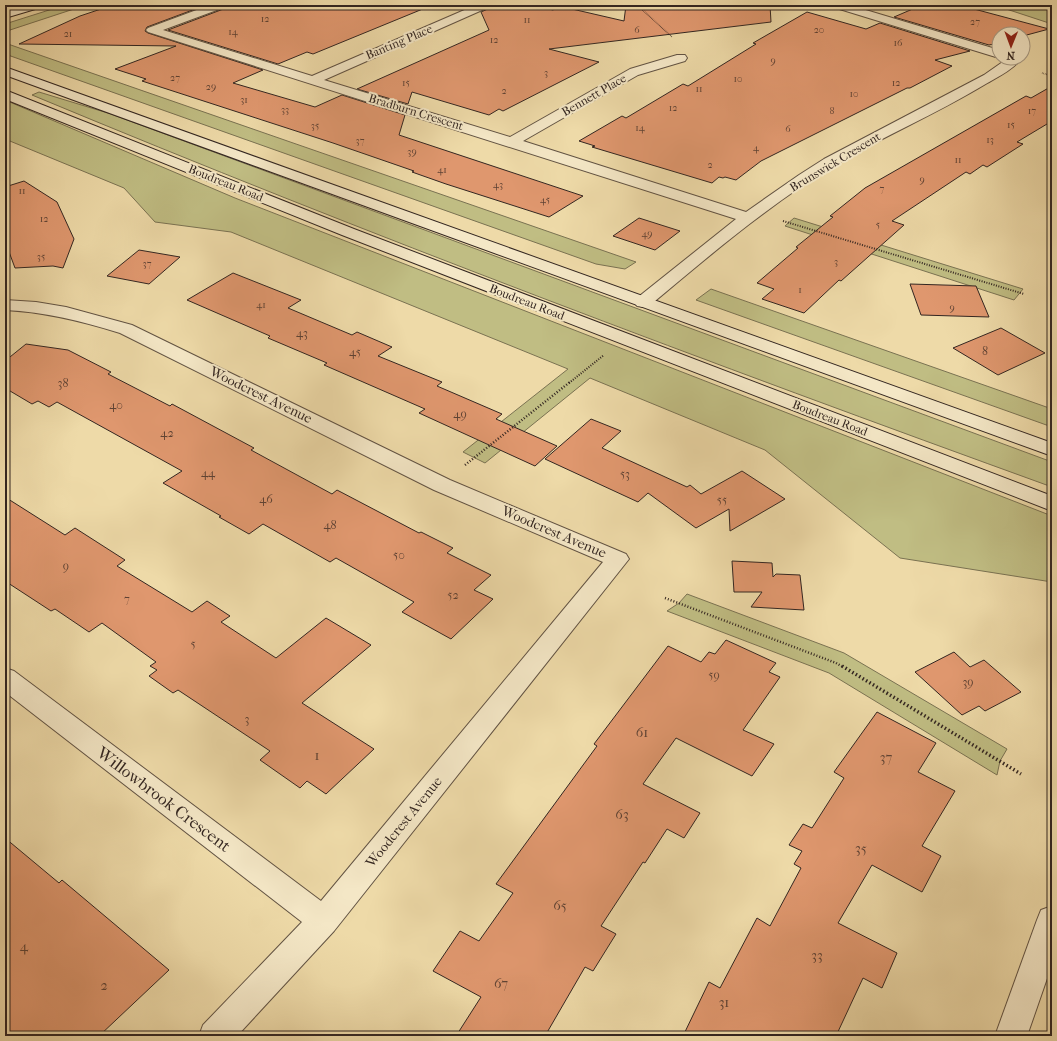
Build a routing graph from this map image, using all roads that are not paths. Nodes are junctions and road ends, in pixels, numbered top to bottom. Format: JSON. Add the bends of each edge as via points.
{"nodes":[{"id":1,"x":38,"y":5,"type":"edge"},
{"id":2,"x":221,"y":5,"type":"edge"},
{"id":3,"x":485,"y":5,"type":"edge"},
{"id":4,"x":837,"y":5,"type":"edge"},
{"id":5,"x":5,"y":15,"type":"edge"},
{"id":6,"x":991,"y":51,"type":"edge"},
{"id":7,"x":681,"y":58,"type":"dead end"},
{"id":8,"x":1007,"y":66,"type":"edge"},
{"id":9,"x":5,"y":71,"type":"edge"},
{"id":10,"x":312,"y":80,"type":"junction"},
{"id":11,"x":5,"y":94,"type":"edge"},
{"id":12,"x":511,"y":142,"type":"junction"},
{"id":13,"x":749,"y":218,"type":"junction"},
{"id":14,"x":643,"y":302,"type":"junction"},
{"id":15,"x":5,"y":305,"type":"edge"},
{"id":16,"x":1052,"y":450,"type":"edge"},
{"id":17,"x":1052,"y":504,"type":"edge"},
{"id":18,"x":5,"y":678,"type":"edge"},
{"id":19,"x":1052,"y":920,"type":"edge"},
{"id":20,"x":323,"y":921,"type":"junction"},
{"id":21,"x":215,"y":1036,"type":"edge"},
{"id":22,"x":1011,"y":1036,"type":"edge"}],
"edges":[{"from":1,"to":5,"type":"street"},
{"from":2,"to":10,"type":"street","name":"Bradburn Crescent","via":[[152,30]]},
{"from":3,"to":10,"type":"street","name":"Banting Place"},
{"from":4,"to":6,"type":"street"},
{"from":7,"to":12,"type":"street","name":"Bennett Place","via":[[634,72]]},
{"from":8,"to":13,"type":"street","name":"Brunswick Crescent","via":[[811,174]]},
{"from":9,"to":14,"type":"street"},
{"from":10,"to":12,"type":"street","name":"Bradburn Crescent"},
{"from":11,"to":17,"type":"street","name":"Boudreau Road","via":[[348,232]]},
{"from":12,"to":13,"type":"street","name":"Bradburn Crescent"},
{"from":13,"to":14,"type":"street","name":"Brunswick Crescent"},
{"from":14,"to":16,"type":"street"},
{"from":15,"to":20,"type":"street","name":"Woodcrest Avenue","via":[[46,308],[84,315],[126,329],[442,485],[618,559]]},
{"from":18,"to":20,"type":"street","name":"Willowbrook Crescent"},
{"from":19,"to":22,"type":"street"},
{"from":20,"to":21,"type":"street","name":"Woodcrest Avenue"}]}
